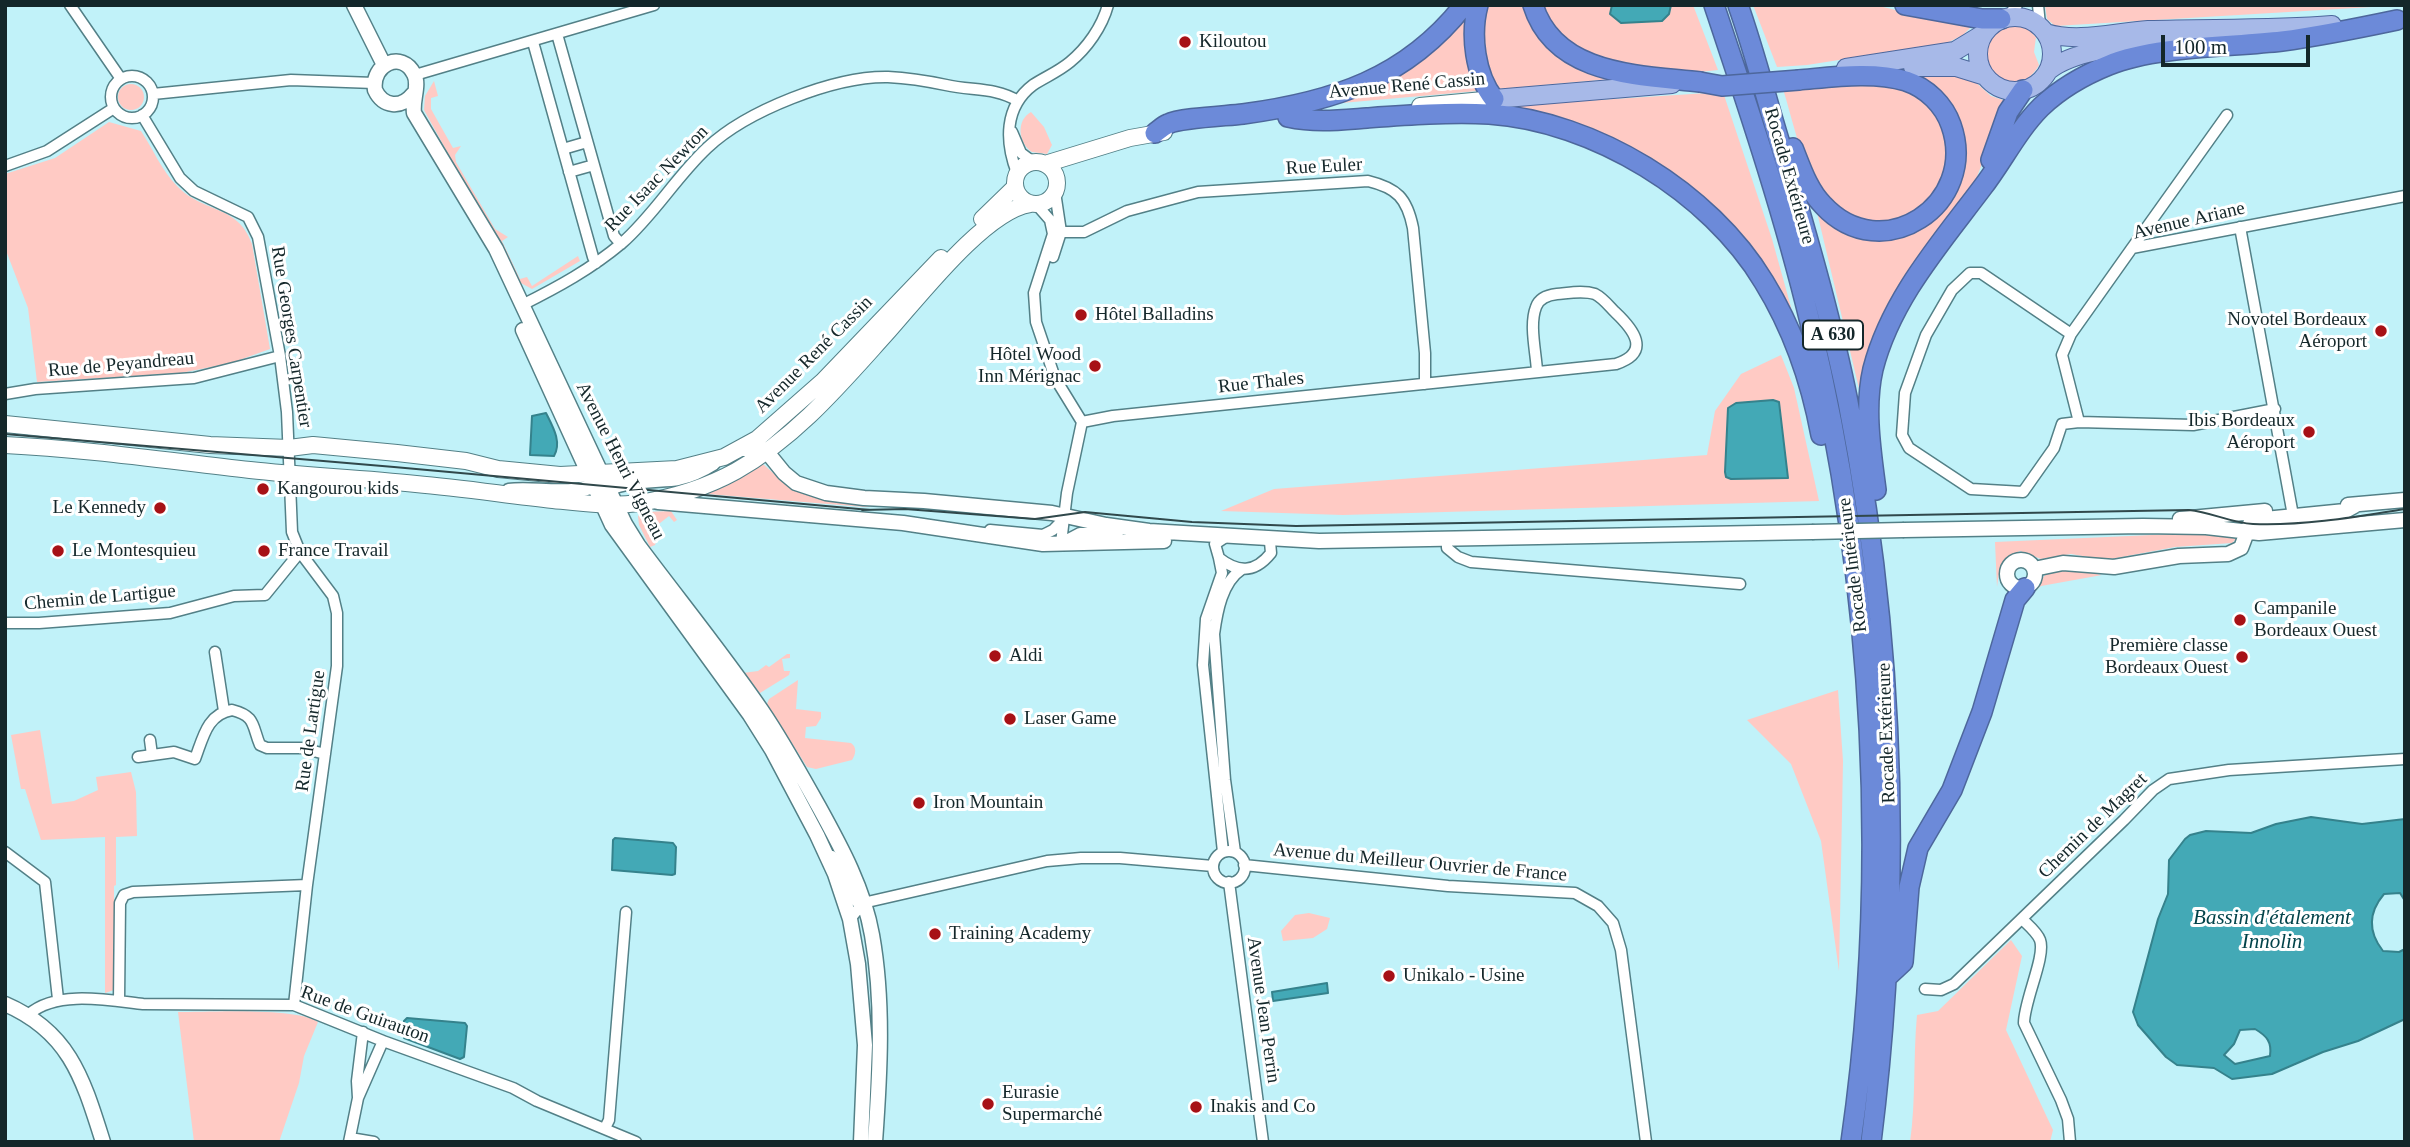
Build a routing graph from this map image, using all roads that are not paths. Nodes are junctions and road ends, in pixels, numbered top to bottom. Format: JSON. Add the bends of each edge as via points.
{"nodes":[{"id":1,"x":70,"y":5,"type":"edge"},
{"id":2,"x":354,"y":5,"type":"edge"},
{"id":3,"x":654,"y":5,"type":"edge"},
{"id":4,"x":1108,"y":5,"type":"edge"},
{"id":5,"x":1464,"y":5,"type":"edge"},
{"id":6,"x":1478,"y":5,"type":"edge"},
{"id":7,"x":1533,"y":5,"type":"edge"},
{"id":8,"x":1702,"y":5,"type":"edge"},
{"id":9,"x":1714,"y":5,"type":"edge"},
{"id":10,"x":1738,"y":5,"type":"edge"},
{"id":11,"x":1905,"y":5,"type":"edge"},
{"id":12,"x":2038,"y":5,"type":"edge"},
{"id":13,"x":2009,"y":13,"type":"edge"},
{"id":14,"x":2401,"y":20,"type":"edge"},
{"id":15,"x":2043,"y":29,"type":"junction"},
{"id":16,"x":2282,"y":29,"type":"junction"},
{"id":17,"x":1747,"y":30,"type":"junction"},
{"id":18,"x":558,"y":34,"type":"junction"},
{"id":19,"x":1983,"y":34,"type":"junction"},
{"id":20,"x":533,"y":42,"type":"junction"},
{"id":21,"x":384,"y":65,"type":"junction"},
{"id":22,"x":1861,"y":67,"type":"junction"},
{"id":23,"x":2049,"y":70,"type":"junction"},
{"id":24,"x":415,"y":75,"type":"junction"},
{"id":25,"x":1798,"y":76,"type":"junction"},
{"id":26,"x":1985,"y":76,"type":"junction"},
{"id":27,"x":121,"y":79,"type":"junction"},
{"id":28,"x":1700,"y":82,"type":"junction"},
{"id":29,"x":374,"y":83,"type":"junction"},
{"id":30,"x":2023,"y":90,"type":"junction"},
{"id":31,"x":153,"y":94,"type":"junction"},
{"id":32,"x":413,"y":94,"type":"junction"},
{"id":33,"x":1494,"y":99,"type":"junction"},
{"id":34,"x":1018,"y":101,"type":"junction"},
{"id":35,"x":393,"y":104,"type":"junction"},
{"id":36,"x":114,"y":108,"type":"junction"},
{"id":37,"x":2227,"y":115,"type":"dead end"},
{"id":38,"x":142,"y":116,"type":"junction"},
{"id":39,"x":1289,"y":117,"type":"junction"},
{"id":40,"x":1011,"y":119,"type":"junction"},
{"id":41,"x":1155,"y":133,"type":"junction"},
{"id":42,"x":1119,"y":141,"type":"junction"},
{"id":43,"x":587,"y":142,"type":"junction"},
{"id":44,"x":563,"y":149,"type":"junction"},
{"id":45,"x":1762,"y":151,"type":"junction"},
{"id":46,"x":1039,"y":163,"type":"junction"},
{"id":47,"x":594,"y":165,"type":"junction"},
{"id":48,"x":5,"y":166,"type":"edge"},
{"id":49,"x":569,"y":173,"type":"junction"},
{"id":50,"x":1016,"y":180,"type":"junction"},
{"id":51,"x":1056,"y":188,"type":"junction"},
{"id":52,"x":2405,"y":196,"type":"edge"},
{"id":53,"x":1974,"y":199,"type":"junction"},
{"id":54,"x":1033,"y":204,"type":"junction"},
{"id":55,"x":2240,"y":228,"type":"junction"},
{"id":56,"x":1061,"y":232,"type":"junction"},
{"id":57,"x":621,"y":244,"type":"junction"},
{"id":58,"x":2132,"y":248,"type":"junction"},
{"id":59,"x":596,"y":263,"type":"junction"},
{"id":60,"x":1040,"y":273,"type":"junction"},
{"id":61,"x":522,"y":305,"type":"junction"},
{"id":62,"x":2071,"y":334,"type":"junction"},
{"id":63,"x":280,"y":356,"type":"junction"},
{"id":64,"x":1537,"y":371,"type":"junction"},
{"id":65,"x":1424,"y":384,"type":"junction"},
{"id":66,"x":5,"y":394,"type":"edge"},
{"id":67,"x":2275,"y":409,"type":"junction"},
{"id":68,"x":1082,"y":422,"type":"junction"},
{"id":69,"x":2079,"y":422,"type":"junction"},
{"id":70,"x":5,"y":424,"type":"edge"},
{"id":71,"x":5,"y":445,"type":"edge"},
{"id":72,"x":289,"y":448,"type":"junction"},
{"id":73,"x":742,"y":449,"type":"junction"},
{"id":74,"x":767,"y":452,"type":"junction"},
{"id":75,"x":466,"y":461,"type":"junction"},
{"id":76,"x":188,"y":463,"type":"junction"},
{"id":77,"x":290,"y":474,"type":"junction"},
{"id":78,"x":598,"y":480,"type":"junction"},
{"id":79,"x":494,"y":493,"type":"junction"},
{"id":80,"x":2405,"y":500,"type":"edge"},
{"id":81,"x":639,"y":503,"type":"junction"},
{"id":82,"x":609,"y":504,"type":"junction"},
{"id":83,"x":2356,"y":505,"type":"junction"},
{"id":84,"x":2292,"y":510,"type":"junction"},
{"id":85,"x":1063,"y":517,"type":"junction"},
{"id":86,"x":2405,"y":520,"type":"edge"},
{"id":87,"x":2095,"y":526,"type":"junction"},
{"id":88,"x":942,"y":529,"type":"junction"},
{"id":89,"x":1149,"y":531,"type":"junction"},
{"id":90,"x":2247,"y":531,"type":"junction"},
{"id":91,"x":1229,"y":535,"type":"junction"},
{"id":92,"x":1447,"y":540,"type":"junction"},
{"id":93,"x":1267,"y":541,"type":"junction"},
{"id":94,"x":1060,"y":543,"type":"junction"},
{"id":95,"x":1217,"y":551,"type":"junction"},
{"id":96,"x":1853,"y":551,"type":"junction"},
{"id":97,"x":300,"y":552,"type":"junction"},
{"id":98,"x":1242,"y":569,"type":"junction"},
{"id":99,"x":2034,"y":569,"type":"junction"},
{"id":100,"x":1740,"y":584,"type":"dead end"},
{"id":101,"x":2025,"y":588,"type":"junction"},
{"id":102,"x":6,"y":622,"type":"edge"},
{"id":103,"x":1209,"y":639,"type":"junction"},
{"id":104,"x":215,"y":652,"type":"dead end"},
{"id":105,"x":1886,"y":674,"type":"junction"},
{"id":106,"x":224,"y":711,"type":"junction"},
{"id":107,"x":150,"y":740,"type":"dead end"},
{"id":108,"x":325,"y":754,"type":"junction"},
{"id":109,"x":152,"y":755,"type":"junction"},
{"id":110,"x":138,"y":757,"type":"dead end"},
{"id":111,"x":2405,"y":759,"type":"edge"},
{"id":112,"x":817,"y":835,"type":"junction"},
{"id":113,"x":5,"y":852,"type":"edge"},
{"id":114,"x":1223,"y":852,"type":"junction"},
{"id":115,"x":1235,"y":852,"type":"junction"},
{"id":116,"x":1244,"y":865,"type":"junction"},
{"id":117,"x":1213,"y":866,"type":"junction"},
{"id":118,"x":1229,"y":882,"type":"junction"},
{"id":119,"x":307,"y":885,"type":"junction"},
{"id":120,"x":863,"y":903,"type":"junction"},
{"id":121,"x":626,"y":912,"type":"dead end"},
{"id":122,"x":850,"y":919,"type":"junction"},
{"id":123,"x":2022,"y":919,"type":"junction"},
{"id":124,"x":1888,"y":976,"type":"junction"},
{"id":125,"x":1926,"y":989,"type":"dead end"},
{"id":126,"x":58,"y":999,"type":"junction"},
{"id":127,"x":119,"y":1001,"type":"junction"},
{"id":128,"x":5,"y":1004,"type":"edge"},
{"id":129,"x":294,"y":1005,"type":"junction"},
{"id":130,"x":29,"y":1014,"type":"junction"},
{"id":131,"x":363,"y":1032,"type":"junction"},
{"id":132,"x":383,"y":1041,"type":"junction"},
{"id":133,"x":358,"y":1098,"type":"junction"},
{"id":134,"x":606,"y":1128,"type":"junction"},
{"id":135,"x":350,"y":1140,"type":"edge"},
{"id":136,"x":103,"y":1142,"type":"edge"},
{"id":137,"x":374,"y":1142,"type":"edge"},
{"id":138,"x":636,"y":1142,"type":"edge"},
{"id":139,"x":861,"y":1142,"type":"edge"},
{"id":140,"x":875,"y":1142,"type":"edge"},
{"id":141,"x":1263,"y":1142,"type":"edge"},
{"id":142,"x":1646,"y":1142,"type":"edge"},
{"id":143,"x":1851,"y":1142,"type":"edge"},
{"id":144,"x":1871,"y":1142,"type":"edge"},
{"id":145,"x":2070,"y":1142,"type":"edge"}],
"edges":[{"from":1,"to":27,"type":"street"},
{"from":2,"to":21,"type":"street"},
{"from":3,"to":18,"type":"street"},
{"from":4,"to":34,"type":"street","via":[[1098,29],[1075,58],[1036,83]]},
{"from":5,"to":41,"type":"highway","via":[[1417,52],[1355,89],[1284,107],[1170,123]]},
{"from":6,"to":33,"type":"highway","via":[[1477,56],[1484,84]]},
{"from":7,"to":28,"type":"highway","via":[[1554,40],[1589,64],[1630,76]]},
{"from":8,"to":45,"type":"highway"},
{"from":9,"to":45,"type":"highway","name":"Rocade Intérieure","number":"A 630"},
{"from":10,"to":17,"type":"highway","name":"Rocade Extérieure","number":"A 630"},
{"from":11,"to":13,"type":"highway","via":[[1982,19]]},
{"from":12,"to":15,"type":"street"},
{"from":13,"to":15,"type":"main road","via":[[2030,19]]},
{"from":13,"to":19,"type":"main road"},
{"from":14,"to":16,"type":"main road"},
{"from":14,"to":53,"type":"highway","via":[[2294,39],[2152,54],[2110,64],[2076,80],[2043,105]]},
{"from":15,"to":16,"type":"main road","via":[[2064,38],[2149,30]]},
{"from":15,"to":23,"type":"main road","via":[[2052,45]]},
{"from":16,"to":23,"type":"main road","via":[[2094,52],[2067,59]]},
{"from":17,"to":25,"type":"highway","via":[[1800,167],[1822,205],[1848,225],[1883,231],[1913,223],[1938,204],[1953,177],[1957,145],[1949,118],[1933,96],[1906,81]]},
{"from":17,"to":105,"type":"highway","name":"Rocade Extérieure","number":"A 630","via":[[1805,225],[1848,401]]},
{"from":18,"to":20,"type":"street"},
{"from":18,"to":43,"type":"street"},
{"from":19,"to":22,"type":"main road","via":[[1955,51]]},
{"from":19,"to":26,"type":"main road","via":[[1977,55]]},
{"from":20,"to":24,"type":"street"},
{"from":20,"to":44,"type":"street"},
{"from":21,"to":24,"type":"street","via":[[405,65]]},
{"from":21,"to":29,"type":"street","via":[[376,72]]},
{"from":22,"to":25,"type":"main road"},
{"from":22,"to":26,"type":"main road","via":[[1956,67]]},
{"from":23,"to":30,"type":"main road"},
{"from":24,"to":32,"type":"street","name":"Avenue Henri Vigneau"},
{"from":25,"to":28,"type":"highway","bridge":true,"via":[[1722,86]]},
{"from":26,"to":30,"type":"main road","via":[[2002,89]]},
{"from":27,"to":31,"type":"street","via":[[140,78]]},
{"from":27,"to":36,"type":"street","via":[[111,94]]},
{"from":28,"to":33,"type":"main road","name":"Avenue René Cassin"},
{"from":29,"to":31,"type":"street","via":[[291,80]]},
{"from":29,"to":35,"type":"street","name":"Avenue Henri Vigneau","via":[[382,100]]},
{"from":30,"to":53,"type":"highway","via":[[2008,112]]},
{"from":31,"to":38,"type":"street","via":[[152,104]]},
{"from":32,"to":35,"type":"street","via":[[405,102]]},
{"from":32,"to":61,"type":"street","name":"Avenue Henri Vigneau","via":[[414,113],[496,249]]},
{"from":33,"to":39,"type":"main road","name":"Avenue René Cassin"},
{"from":34,"to":40,"type":"street"},
{"from":34,"to":57,"type":"street","name":"Rue Isaac Newton","via":[[997,90],[887,77],[833,85],[800,96],[716,140]]},
{"from":35,"to":78,"type":"street","name":"Avenue Henri Vigneau","via":[[407,114],[488,253]]},
{"from":36,"to":38,"type":"street","via":[[122,116]]},
{"from":36,"to":48,"type":"street","via":[[47,151]]},
{"from":37,"to":58,"type":"street"},
{"from":38,"to":63,"type":"street","name":"Rue Georges Carpentier","via":[[180,178],[194,191],[248,217],[258,237]]},
{"from":39,"to":41,"type":"main road","name":"Avenue René Cassin"},
{"from":39,"to":96,"type":"highway","via":[[1310,122],[1451,113],[1528,120],[1592,139],[1678,188],[1737,245],[1781,311],[1811,390],[1841,539]]},
{"from":40,"to":46,"type":"street","via":[[1018,148]]},
{"from":40,"to":50,"type":"street","via":[[1008,139]]},
{"from":41,"to":42,"type":"main road","name":"Avenue René Cassin"},
{"from":42,"to":46,"type":"main road","name":"Avenue René Cassin"},
{"from":42,"to":51,"type":"main road","name":"Avenue René Cassin","via":[[1076,164]]},
{"from":43,"to":44,"type":"street"},
{"from":43,"to":47,"type":"street"},
{"from":44,"to":49,"type":"street"},
{"from":45,"to":96,"type":"highway","name":"Rocade Intérieure","number":"A 630","via":[[1810,322]]},
{"from":46,"to":50,"type":"main road","via":[[1021,168]]},
{"from":46,"to":51,"type":"main road","via":[[1054,172]]},
{"from":47,"to":49,"type":"street"},
{"from":47,"to":57,"type":"street","via":[[614,236]]},
{"from":49,"to":59,"type":"street"},
{"from":50,"to":54,"type":"main road","via":[[1020,198]]},
{"from":50,"to":73,"type":"main road","name":"Avenue René Cassin","via":[[813,390]]},
{"from":51,"to":54,"type":"main road","via":[[1048,201]]},
{"from":51,"to":56,"type":"street"},
{"from":52,"to":55,"type":"street","name":"Avenue Ariane"},
{"from":53,"to":105,"type":"highway","via":[[1908,290],[1882,341],[1873,371],[1868,400],[1883,547]]},
{"from":54,"to":60,"type":"street","via":[[1050,220],[1053,234]]},
{"from":54,"to":74,"type":"main road","name":"Avenue René Cassin","via":[[1015,207],[990,223],[807,418]]},
{"from":55,"to":58,"type":"street","name":"Avenue Ariane"},
{"from":55,"to":67,"type":"street"},
{"from":56,"to":60,"type":"street","via":[[1056,251]]},
{"from":56,"to":65,"type":"street","name":"Rue Euler","via":[[1084,232],[1127,211],[1198,192],[1368,181],[1392,189],[1403,199],[1413,228]]},
{"from":57,"to":59,"type":"street","name":"Rue Isaac Newton"},
{"from":58,"to":62,"type":"street","name":"Avenue Ariane"},
{"from":59,"to":61,"type":"street","name":"Rue Isaac Newton"},
{"from":60,"to":68,"type":"street","via":[[1033,301],[1036,322],[1055,378]]},
{"from":61,"to":78,"type":"street","name":"Avenue Henri Vigneau"},
{"from":62,"to":69,"type":"street","name":"Avenue Ariane","via":[[2062,355]]},
{"from":62,"to":69,"type":"street","via":[[1981,273],[1970,273],[1952,290],[1926,335],[1905,393],[1902,435],[1909,448],[1971,489],[2023,492],[2054,448],[2062,424]]},
{"from":63,"to":66,"type":"street","name":"Rue de Peyandreau","via":[[194,378]]},
{"from":63,"to":72,"type":"street","name":"Rue Georges Carpentier"},
{"from":64,"to":64,"type":"street","name":"Rue Thales","via":[[1616,364],[1636,348],[1637,338],[1600,297],[1583,292],[1548,295],[1537,303],[1533,317]]},
{"from":64,"to":65,"type":"street","name":"Rue Thales"},
{"from":65,"to":68,"type":"street","name":"Rue Thales"},
{"from":67,"to":69,"type":"street","via":[[2193,425]]},
{"from":67,"to":84,"type":"street"},
{"from":68,"to":85,"type":"street"},
{"from":70,"to":72,"type":"main road","via":[[210,445]]},
{"from":71,"to":76,"type":"main road"},
{"from":72,"to":75,"type":"main road","via":[[313,445]]},
{"from":72,"to":76,"type":"main road","via":[[278,463],[212,458]]},
{"from":72,"to":77,"type":"street","name":"Rue Georges Carpentier"},
{"from":73,"to":74,"type":"street"},
{"from":73,"to":78,"type":"main road","name":"Avenue René Cassin","via":[[677,469]]},
{"from":74,"to":81,"type":"main road","name":"Avenue René Cassin","via":[[704,485]]},
{"from":74,"to":85,"type":"street","via":[[796,483],[826,493]]},
{"from":75,"to":77,"type":"main road","via":[[428,464],[312,455],[302,456]]},
{"from":75,"to":78,"type":"main road","name":"Avenue René Cassin"},
{"from":76,"to":77,"type":"main road","name":"Avenue René Cassin"},
{"from":77,"to":79,"type":"main road","name":"Avenue René Cassin"},
{"from":77,"to":97,"type":"street","name":"Rue de Lartigue","via":[[292,532]]},
{"from":78,"to":79,"type":"street","via":[[574,492],[533,488]]},
{"from":78,"to":82,"type":"street"},
{"from":79,"to":82,"type":"main road","name":"Avenue René Cassin"},
{"from":80,"to":83,"type":"street"},
{"from":81,"to":82,"type":"main road","name":"Avenue René Cassin"},
{"from":81,"to":88,"type":"street","via":[[824,515]]},
{"from":82,"to":112,"type":"street","name":"Avenue Henri Vigneau","via":[[629,550],[750,715]]},
{"from":82,"to":120,"type":"street","name":"Avenue Henri Vigneau","via":[[784,745],[852,870]]},
{"from":83,"to":84,"type":"street"},
{"from":83,"to":90,"type":"street","via":[[2344,511],[2255,520]]},
{"from":84,"to":87,"type":"street"},
{"from":85,"to":88,"type":"street","via":[[1043,535]]},
{"from":85,"to":89,"type":"street"},
{"from":85,"to":94,"type":"street"},
{"from":86,"to":90,"type":"street"},
{"from":87,"to":90,"type":"street"},
{"from":87,"to":92,"type":"street","bridge":true},
{"from":88,"to":94,"type":"street"},
{"from":89,"to":91,"type":"street"},
{"from":89,"to":94,"type":"street","via":[[1080,533]]},
{"from":90,"to":99,"type":"street","via":[[2241,548],[2228,554],[2179,556],[2114,567],[2063,563]]},
{"from":91,"to":93,"type":"street"},
{"from":91,"to":95,"type":"street","via":[[1222,537]]},
{"from":92,"to":93,"type":"street"},
{"from":92,"to":100,"type":"street","via":[[1447,548],[1471,562]]},
{"from":93,"to":95,"type":"street"},
{"from":93,"to":98,"type":"street","via":[[1270,553],[1263,563]]},
{"from":94,"to":95,"type":"street","via":[[1149,540]]},
{"from":95,"to":98,"type":"street","via":[[1233,567]]},
{"from":95,"to":103,"type":"street","via":[[1222,573],[1211,601]]},
{"from":96,"to":143,"type":"highway","name":"Rocade Intérieure","number":"A 630","via":[[1869,752],[1871,895],[1866,1008]]},
{"from":97,"to":102,"type":"street","name":"Chemin de Lartigue","via":[[265,595],[234,596],[170,614]]},
{"from":97,"to":108,"type":"street","name":"Rue de Lartigue","via":[[333,596],[337,613],[337,666]]},
{"from":98,"to":103,"type":"street","via":[[1227,584]]},
{"from":99,"to":101,"type":"street","via":[[2032,582]]},
{"from":99,"to":101,"type":"street","via":[[2020,560],[2009,567],[2010,584]]},
{"from":101,"to":124,"type":"highway","via":[[2015,600],[1982,712],[1952,790],[1918,848],[1909,887],[1903,962]]},
{"from":103,"to":114,"type":"street","via":[[1203,665]]},
{"from":103,"to":115,"type":"street"},
{"from":104,"to":106,"type":"street"},
{"from":105,"to":124,"type":"highway","name":"Rocade Extérieure","number":"A 630","via":[[1891,774]]},
{"from":106,"to":108,"type":"street","via":[[249,717],[260,745],[267,748],[302,748]]},
{"from":106,"to":109,"type":"street","via":[[211,721],[193,764],[174,752]]},
{"from":107,"to":109,"type":"street"},
{"from":108,"to":119,"type":"street","name":"Rue de Lartigue"},
{"from":109,"to":110,"type":"street"},
{"from":111,"to":123,"type":"street","name":"Chemin de Magret","via":[[2229,770],[2169,779]]},
{"from":112,"to":120,"type":"street","name":"Avenue Henri Vigneau","via":[[843,872],[852,898]]},
{"from":112,"to":122,"type":"street","name":"Avenue Henri Vigneau"},
{"from":113,"to":126,"type":"street","via":[[45,882]]},
{"from":114,"to":115,"type":"street"},
{"from":114,"to":117,"type":"street"},
{"from":115,"to":116,"type":"street"},
{"from":116,"to":118,"type":"street","via":[[1242,875]]},
{"from":116,"to":142,"type":"street","name":"Avenue du Meilleur Ouvrier de France","via":[[1448,886],[1575,893],[1598,906],[1613,923],[1621,950]]},
{"from":117,"to":118,"type":"street","via":[[1219,880]]},
{"from":117,"to":120,"type":"street","via":[[1081,858]]},
{"from":118,"to":141,"type":"street","name":"Avenue Jean Perrin"},
{"from":119,"to":127,"type":"street","via":[[124,895],[120,903]]},
{"from":119,"to":129,"type":"street","name":"Rue de Lartigue"},
{"from":120,"to":122,"type":"street"},
{"from":120,"to":140,"type":"street","name":"Avenue Henri Vigneau","via":[[872,933],[879,1010]]},
{"from":121,"to":134,"type":"street"},
{"from":122,"to":139,"type":"street","name":"Avenue Henri Vigneau","via":[[865,1045]]},
{"from":123,"to":125,"type":"street","name":"Chemin de Magret","via":[[1954,984],[1941,990]]},
{"from":123,"to":145,"type":"street","via":[[2040,938],[2042,949],[2024,1023],[2061,1100]]},
{"from":124,"to":144,"type":"highway","name":"Rocade Extérieure","number":"A 630"},
{"from":126,"to":127,"type":"street","name":"Rue de Guirauton"},
{"from":126,"to":130,"type":"street","name":"Rue de Guirauton"},
{"from":127,"to":129,"type":"street","name":"Rue de Guirauton"},
{"from":128,"to":130,"type":"street"},
{"from":129,"to":131,"type":"street","name":"Rue de Guirauton"},
{"from":130,"to":136,"type":"street","via":[[64,1046]]},
{"from":131,"to":132,"type":"street","name":"Rue de Guirauton"},
{"from":131,"to":133,"type":"street"},
{"from":132,"to":133,"type":"street"},
{"from":132,"to":134,"type":"street","name":"Rue de Guirauton"},
{"from":133,"to":135,"type":"street"},
{"from":134,"to":138,"type":"street","name":"Rue de Guirauton"},
{"from":135,"to":137,"type":"street"}]}
